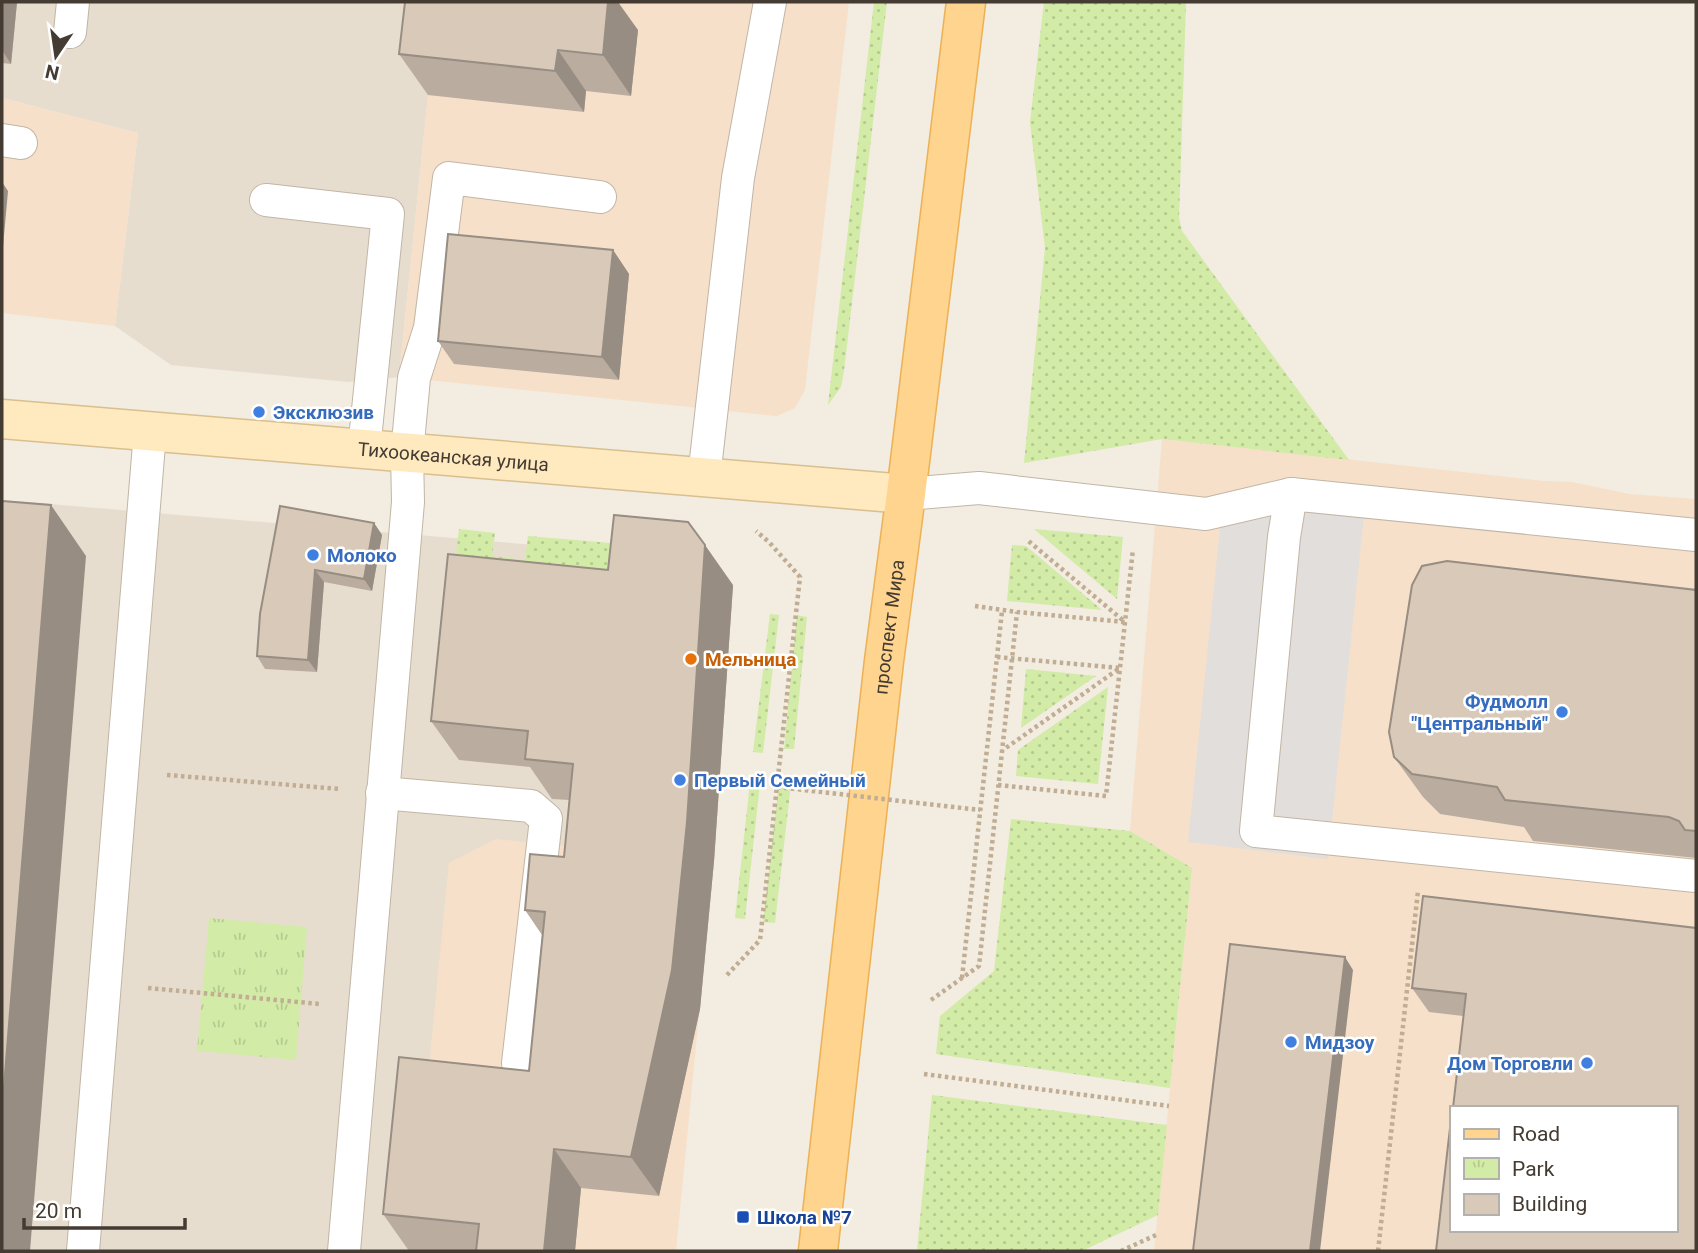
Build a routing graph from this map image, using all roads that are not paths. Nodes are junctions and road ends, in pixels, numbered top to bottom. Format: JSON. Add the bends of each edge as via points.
{"nodes":[{"id":1,"x":771,"y":2,"type":"edge"},
{"id":2,"x":965,"y":2,"type":"edge"},
{"id":3,"x":600,"y":197,"type":"dead end"},
{"id":4,"x":266,"y":200,"type":"dead end"},
{"id":5,"x":2,"y":419,"type":"edge"},
{"id":6,"x":150,"y":432,"type":"junction"},
{"id":7,"x":364,"y":449,"type":"junction"},
{"id":8,"x":407,"y":453,"type":"junction"},
{"id":9,"x":704,"y":477,"type":"junction"},
{"id":10,"x":906,"y":494,"type":"junction"},
{"id":11,"x":1291,"y":494,"type":"junction"},
{"id":12,"x":1696,"y":535,"type":"edge"},
{"id":13,"x":382,"y":793,"type":"junction"},
{"id":14,"x":1696,"y":876,"type":"edge"},
{"id":15,"x":518,"y":1063,"type":"dead end"},
{"id":16,"x":83,"y":1251,"type":"edge"},
{"id":17,"x":344,"y":1251,"type":"edge"},
{"id":18,"x":818,"y":1251,"type":"edge"}],
"edges":[{"from":1,"to":9,"type":"lane","via":[[738,178]]},
{"from":2,"to":10,"type":"main road","name":"проспект Мира"},
{"from":3,"to":8,"type":"lane","via":[[449,178],[430,328],[414,378]]},
{"from":4,"to":7,"type":"lane","via":[[388,214]]},
{"from":5,"to":6,"type":"street","name":"Тихоокеанская улица"},
{"from":6,"to":7,"type":"street","name":"Тихоокеанская улица"},
{"from":6,"to":16,"type":"lane"},
{"from":7,"to":8,"type":"street","name":"Тихоокеанская улица"},
{"from":8,"to":9,"type":"street","name":"Тихоокеанская улица"},
{"from":8,"to":13,"type":"lane","via":[[408,502]]},
{"from":9,"to":10,"type":"street","name":"Тихоокеанская улица"},
{"from":10,"to":11,"type":"lane","via":[[979,488],[1206,514]]},
{"from":10,"to":18,"type":"main road","name":"проспект Мира"},
{"from":11,"to":12,"type":"lane"},
{"from":11,"to":14,"type":"lane","via":[[1256,831]]},
{"from":13,"to":15,"type":"lane","via":[[531,806],[546,819]]},
{"from":13,"to":17,"type":"lane"}]}
